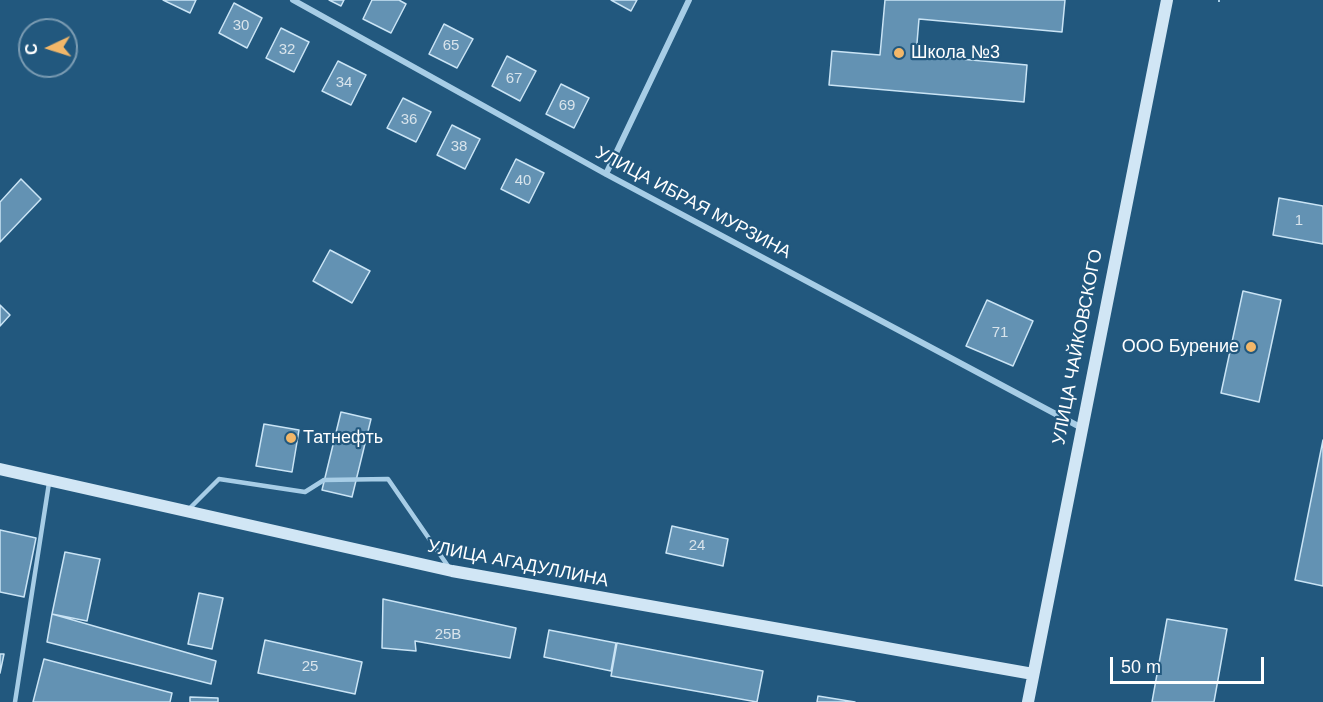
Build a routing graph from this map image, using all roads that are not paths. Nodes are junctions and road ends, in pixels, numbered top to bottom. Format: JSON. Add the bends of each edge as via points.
{"nodes":[{"id":1,"x":293,"y":0,"type":"edge"},
{"id":2,"x":689,"y":0,"type":"edge"},
{"id":3,"x":1167,"y":0,"type":"edge"},
{"id":4,"x":606,"y":174,"type":"junction"},
{"id":5,"x":1080,"y":428,"type":"junction"},
{"id":6,"x":0,"y":469,"type":"edge"},
{"id":7,"x":50,"y":480,"type":"junction"},
{"id":8,"x":187,"y":511,"type":"junction"},
{"id":9,"x":452,"y":571,"type":"junction"},
{"id":10,"x":1034,"y":674,"type":"junction"},
{"id":11,"x":15,"y":702,"type":"edge"},
{"id":12,"x":1028,"y":702,"type":"edge"}],
"edges":[{"from":1,"to":4,"type":"street","name":"УЛИЦА ИБРАЯ МУРЗИНА"},
{"from":2,"to":4,"type":"street"},
{"from":3,"to":5,"type":"main road","name":"УЛИЦА ЧАЙКОВСКОГО"},
{"from":4,"to":5,"type":"street","name":"УЛИЦА ИБРАЯ МУРЗИНА"},
{"from":5,"to":10,"type":"main road","name":"УЛИЦА ЧАЙКОВСКОГО"},
{"from":6,"to":7,"type":"main road","name":"УЛИЦА АГАДУЛЛИНА"},
{"from":7,"to":8,"type":"main road","name":"УЛИЦА АГАДУЛЛИНА"},
{"from":7,"to":11,"type":"lane"},
{"from":8,"to":9,"type":"main road","name":"УЛИЦА АГАДУЛЛИНА"},
{"from":8,"to":9,"type":"lane","via":[[219,479],[305,492],[324,480],[388,479]]},
{"from":9,"to":10,"type":"main road","name":"УЛИЦА АГАДУЛЛИНА"},
{"from":10,"to":12,"type":"main road","name":"УЛИЦА ЧАЙКОВСКОГО"}]}
